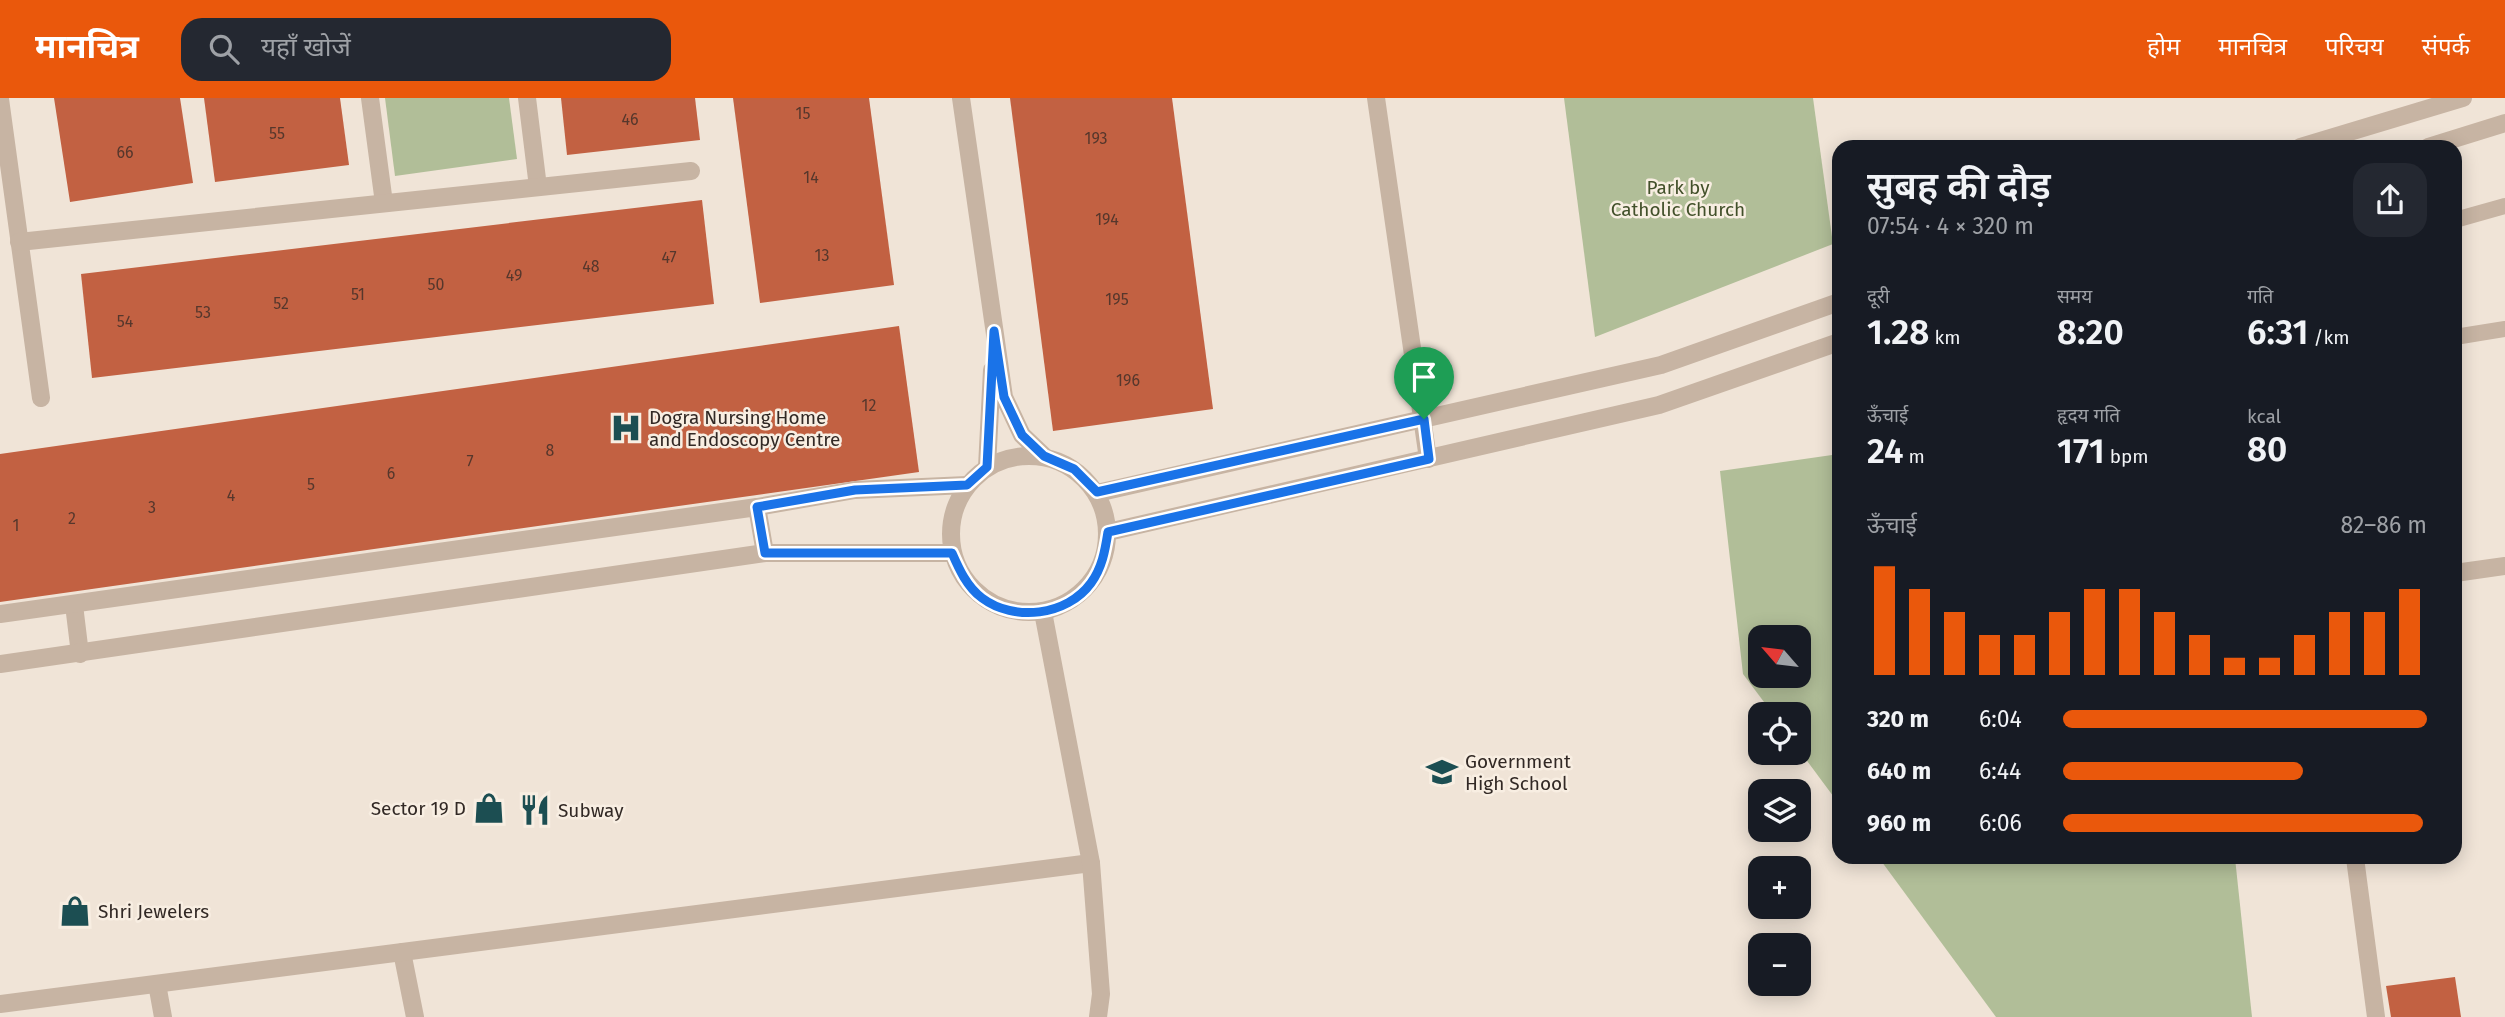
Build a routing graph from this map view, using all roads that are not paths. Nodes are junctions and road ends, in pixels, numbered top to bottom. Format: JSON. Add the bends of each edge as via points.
{"nodes":[{"id":1,"x":370,"y":98,"type":"edge"},
{"id":2,"x":527,"y":98,"type":"edge"},
{"id":3,"x":961,"y":98,"type":"edge"},
{"id":4,"x":1376,"y":98,"type":"edge"},
{"id":5,"x":2463,"y":98,"type":"edge"},
{"id":6,"x":0,"y":99,"type":"edge"},
{"id":7,"x":2505,"y":123,"type":"edge"},
{"id":8,"x":2339,"y":140,"type":"edge"},
{"id":9,"x":2450,"y":140,"type":"edge"},
{"id":10,"x":691,"y":171,"type":"dead end"},
{"id":11,"x":538,"y":187,"type":"junction"},
{"id":12,"x":384,"y":203,"type":"junction"},
{"id":13,"x":2505,"y":206,"type":"edge"},
{"id":14,"x":2462,"y":218,"type":"edge"},
{"id":15,"x":19,"y":242,"type":"junction"},
{"id":16,"x":1832,"y":304,"type":"edge"},
{"id":17,"x":2505,"y":329,"type":"edge"},
{"id":18,"x":994,"y":331,"type":"junction"},
{"id":19,"x":2462,"y":336,"type":"edge"},
{"id":20,"x":1832,"y":344,"type":"edge"},
{"id":21,"x":41,"y":398,"type":"dead end"},
{"id":22,"x":1424,"y":419,"type":"junction"},
{"id":23,"x":1044,"y":456,"type":"junction"},
{"id":24,"x":1429,"y":459,"type":"junction"},
{"id":25,"x":987,"y":467,"type":"junction"},
{"id":26,"x":967,"y":485,"type":"junction"},
{"id":27,"x":1097,"y":492,"type":"junction"},
{"id":28,"x":757,"y":507,"type":"junction"},
{"id":29,"x":1108,"y":532,"type":"junction"},
{"id":30,"x":765,"y":553,"type":"junction"},
{"id":31,"x":952,"y":553,"type":"junction"},
{"id":32,"x":2505,"y":566,"type":"edge"},
{"id":33,"x":2462,"y":572,"type":"edge"},
{"id":34,"x":74,"y":605,"type":"junction"},
{"id":35,"x":1043,"y":612,"type":"junction"},
{"id":36,"x":0,"y":614,"type":"edge"},
{"id":37,"x":80,"y":654,"type":"junction"},
{"id":38,"x":0,"y":664,"type":"edge"},
{"id":39,"x":1091,"y":863,"type":"junction"},
{"id":40,"x":2356,"y":864,"type":"edge"},
{"id":41,"x":402,"y":952,"type":"junction"},
{"id":42,"x":157,"y":984,"type":"junction"},
{"id":43,"x":0,"y":1004,"type":"edge"},
{"id":44,"x":163,"y":1017,"type":"edge"},
{"id":45,"x":415,"y":1017,"type":"edge"},
{"id":46,"x":1098,"y":1017,"type":"edge"},
{"id":47,"x":2376,"y":1017,"type":"edge"}],
"edges":[{"from":1,"to":12,"type":"street"},
{"from":2,"to":11,"type":"street"},
{"from":3,"to":18,"type":"street"},
{"from":4,"to":22,"type":"street"},
{"from":5,"to":8,"type":"street"},
{"from":6,"to":15,"type":"street"},
{"from":7,"to":9,"type":"street"},
{"from":10,"to":11,"type":"street"},
{"from":11,"to":12,"type":"street"},
{"from":12,"to":15,"type":"street"},
{"from":13,"to":14,"type":"lane"},
{"from":15,"to":21,"type":"street"},
{"from":16,"to":22,"type":"street","via":[[1661,365]]},
{"from":17,"to":19,"type":"lane"},
{"from":18,"to":23,"type":"street","via":[[1004,397],[1022,435]]},
{"from":18,"to":25,"type":"street"},
{"from":20,"to":24,"type":"street","via":[[1659,405]]},
{"from":22,"to":24,"type":"street"},
{"from":22,"to":27,"type":"street"},
{"from":23,"to":25,"type":"street","via":[[1012,457]]},
{"from":23,"to":27,"type":"street","via":[[1074,469]]},
{"from":24,"to":29,"type":"street"},
{"from":25,"to":26,"type":"street"},
{"from":26,"to":28,"type":"street","via":[[855,490]]},
{"from":26,"to":31,"type":"street","via":[[954,508]]},
{"from":27,"to":29,"type":"street"},
{"from":28,"to":30,"type":"street"},
{"from":28,"to":34,"type":"street"},
{"from":29,"to":35,"type":"street","via":[[1104,560],[1090,585],[1069,603]]},
{"from":30,"to":31,"type":"street"},
{"from":30,"to":37,"type":"street"},
{"from":31,"to":35,"type":"street","via":[[960,574],[982,598],[1011,612]]},
{"from":32,"to":33,"type":"street"},
{"from":34,"to":36,"type":"street"},
{"from":34,"to":37,"type":"street"},
{"from":35,"to":39,"type":"street"},
{"from":37,"to":38,"type":"street"},
{"from":39,"to":41,"type":"street"},
{"from":39,"to":46,"type":"street","via":[[1101,994]]},
{"from":40,"to":47,"type":"street"},
{"from":41,"to":42,"type":"street"},
{"from":41,"to":45,"type":"street"},
{"from":42,"to":43,"type":"street"},
{"from":42,"to":44,"type":"street"}]}
